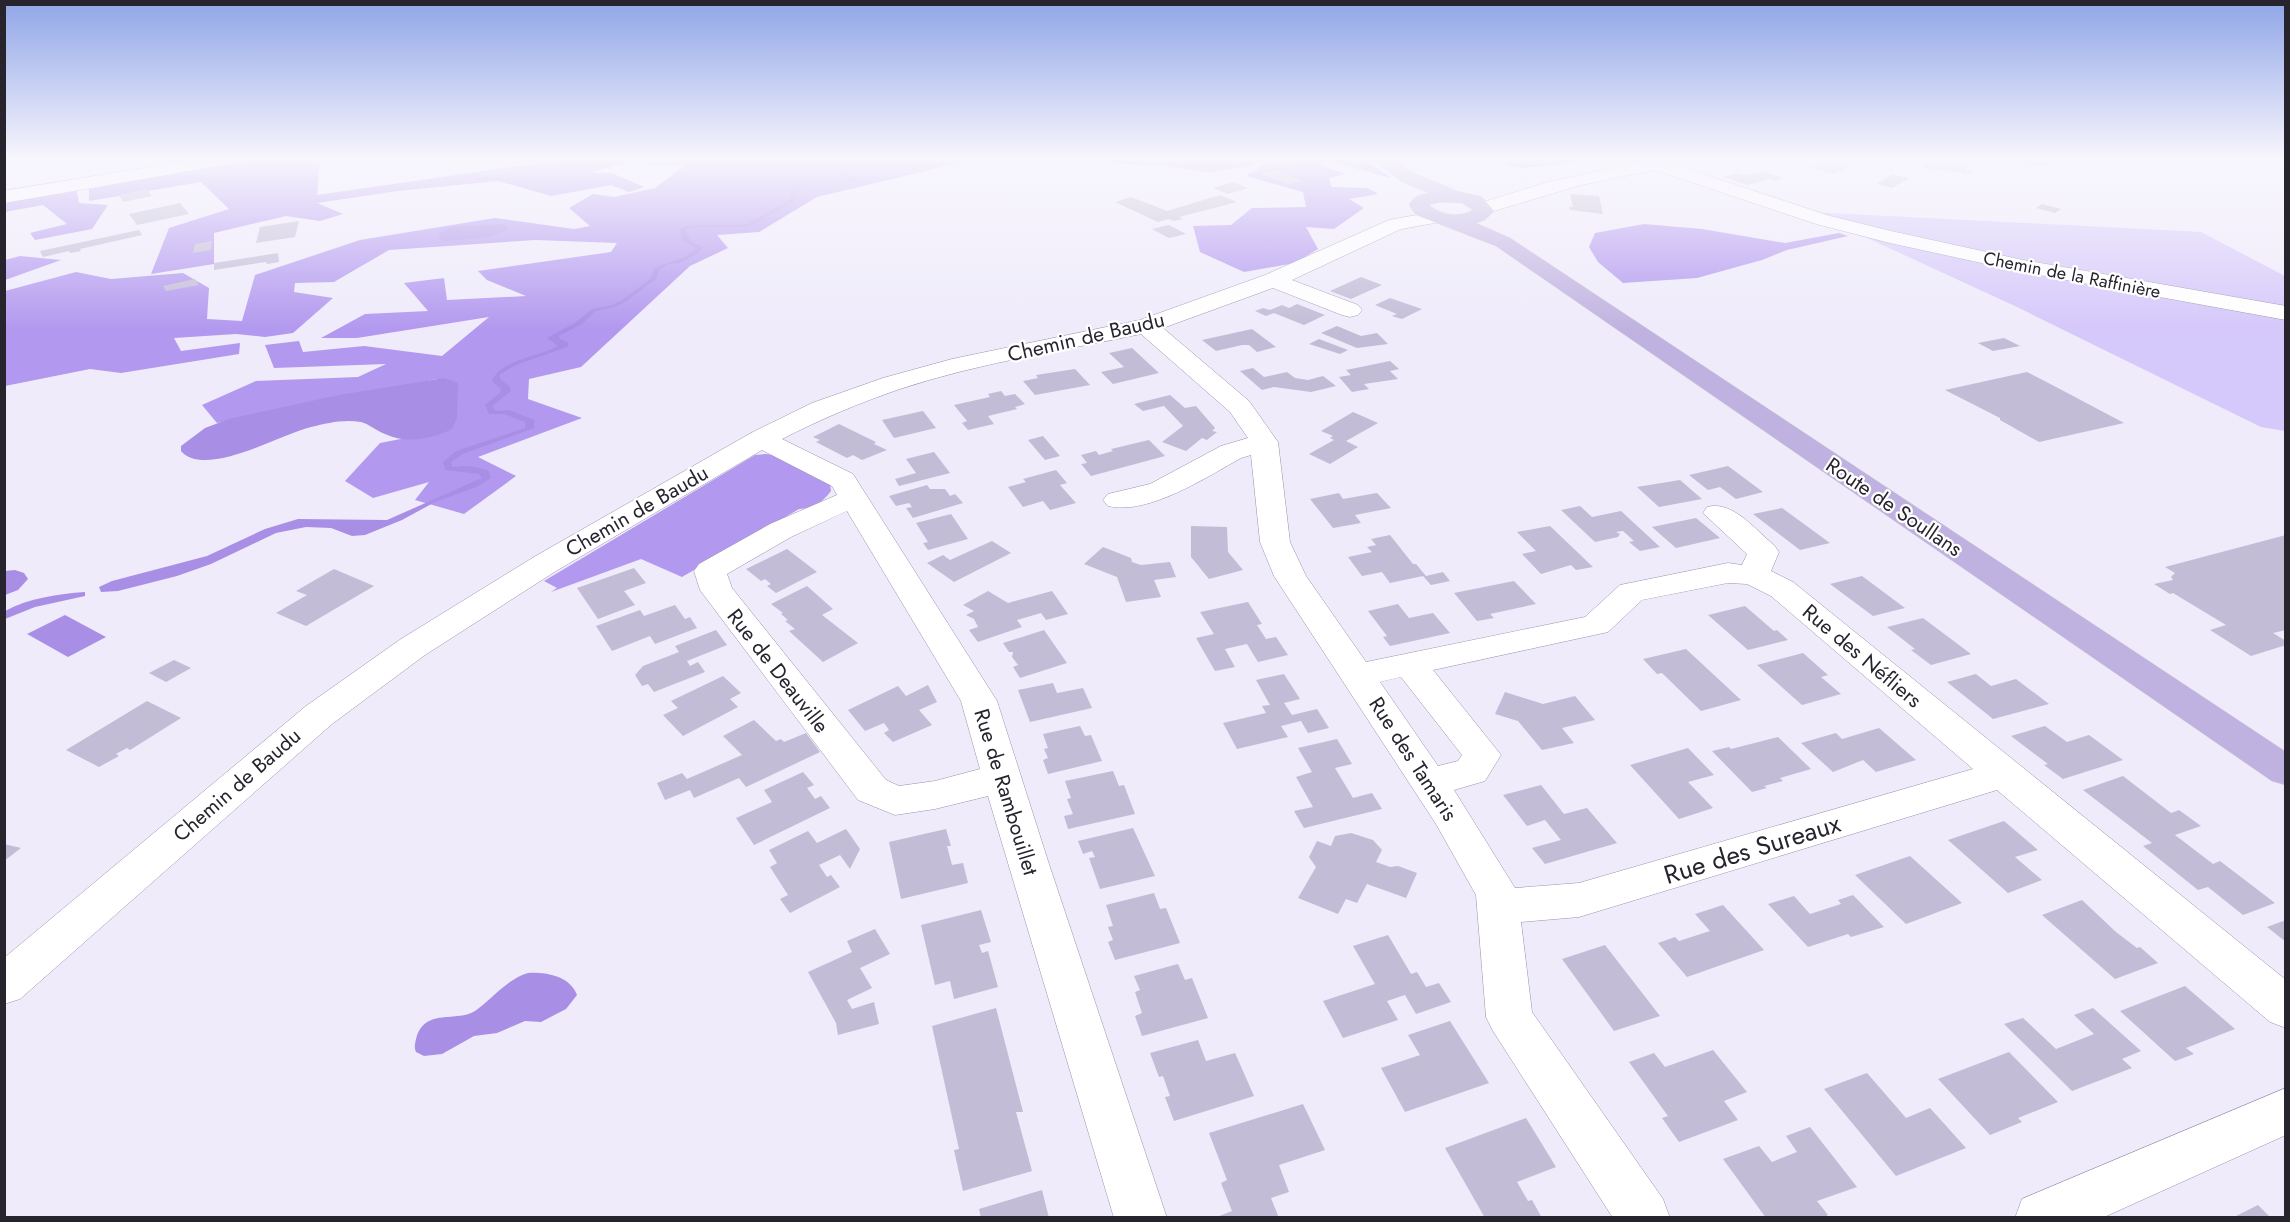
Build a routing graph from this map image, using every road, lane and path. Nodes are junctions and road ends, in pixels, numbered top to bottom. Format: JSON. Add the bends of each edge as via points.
{"nodes":[{"id":1,"x":1396,"y":216,"type":"edge"},
{"id":2,"x":1437,"y":216,"type":"edge"},
{"id":3,"x":1468,"y":216,"type":"edge"},
{"id":4,"x":1481,"y":216,"type":"edge"},
{"id":5,"x":1811,"y":216,"type":"edge"},
{"id":6,"x":1443,"y":218,"type":"junction"},
{"id":7,"x":1374,"y":234,"type":"junction"},
{"id":8,"x":1503,"y":242,"type":"junction"},
{"id":9,"x":1273,"y":280,"type":"junction"},
{"id":10,"x":1350,"y":310,"type":"dead end"},
{"id":11,"x":2286,"y":313,"type":"edge"},
{"id":12,"x":1146,"y":327,"type":"junction"},
{"id":13,"x":761,"y":440,"type":"junction"},
{"id":14,"x":1264,"y":442,"type":"junction"},
{"id":15,"x":855,"y":498,"type":"junction"},
{"id":16,"x":1118,"y":500,"type":"dead end"},
{"id":17,"x":1718,"y":513,"type":"dead end"},
{"id":18,"x":1754,"y":575,"type":"junction"},
{"id":19,"x":1411,"y":666,"type":"junction"},
{"id":20,"x":1358,"y":675,"type":"junction"},
{"id":21,"x":2286,"y":771,"type":"edge"},
{"id":22,"x":2003,"y":774,"type":"junction"},
{"id":23,"x":1002,"y":777,"type":"junction"},
{"id":24,"x":1429,"y":783,"type":"junction"},
{"id":25,"x":1498,"y":907,"type":"junction"},
{"id":26,"x":4,"y":986,"type":"edge"},
{"id":27,"x":2286,"y":1008,"type":"edge"},
{"id":28,"x":2286,"y":1111,"type":"edge"},
{"id":29,"x":1141,"y":1218,"type":"edge"},
{"id":30,"x":1644,"y":1218,"type":"edge"},
{"id":31,"x":2041,"y":1218,"type":"edge"}],
"edges":[{"from":1,"to":7,"type":"street","name":"Chemin de Baudu"},
{"from":2,"to":6,"type":"main road","name":"Route de Soullans"},
{"from":3,"to":6,"type":"main road"},
{"from":4,"to":8,"type":"main road","name":"Route de Soullans"},
{"from":5,"to":11,"type":"street","name":"Chemin de la Raffinière","via":[[2023,266]]},
{"from":6,"to":7,"type":"street","name":"Chemin de Baudu","via":[[1396,224]]},
{"from":6,"to":8,"type":"main road","name":"Route de Soullans"},
{"from":7,"to":9,"type":"street","name":"Chemin de Baudu"},
{"from":8,"to":21,"type":"main road","name":"Route de Soullans"},
{"from":9,"to":10,"type":"street"},
{"from":9,"to":12,"type":"street","name":"Chemin de Baudu"},
{"from":12,"to":13,"type":"street","name":"Chemin de Baudu","via":[[952,366],[892,383],[821,409]]},
{"from":12,"to":14,"type":"street","name":"Rue des Tamaris","via":[[1240,407]]},
{"from":13,"to":15,"type":"street","name":"Rue de Rambouillet","via":[[843,480]]},
{"from":13,"to":26,"type":"street","name":"Chemin de Baudu","via":[[545,564],[404,653],[319,715]]},
{"from":14,"to":16,"type":"street","via":[[1231,452],[1159,491]]},
{"from":14,"to":20,"type":"street","name":"Rue des Tamaris","via":[[1275,542],[1290,576]]},
{"from":15,"to":23,"type":"street","name":"Rue de Rambouillet","via":[[979,700]]},
{"from":15,"to":23,"type":"street","name":"Rue de Deauville","via":[[809,514],[710,571],[716,590],[872,790],[895,801]]},
{"from":17,"to":18,"type":"street","via":[[1763,552]]},
{"from":18,"to":19,"type":"street","name":"Rue des Néfliers","via":[[1728,573],[1631,592],[1596,625]]},
{"from":18,"to":22,"type":"street","name":"Rue des Néfliers","via":[[1782,589]]},
{"from":19,"to":20,"type":"street","name":"Rue des Néfliers"},
{"from":19,"to":24,"type":"street","via":[[1482,755],[1472,771]]},
{"from":20,"to":24,"type":"street","name":"Rue des Tamaris"},
{"from":22,"to":25,"type":"street","name":"Rue des Sureaux","via":[[1579,900]]},
{"from":22,"to":27,"type":"street","name":"Rue des Néfliers"},
{"from":23,"to":29,"type":"street","name":"Rue de Rambouillet"},
{"from":24,"to":25,"type":"street","name":"Rue des Tamaris","via":[[1497,894]]},
{"from":25,"to":30,"type":"street","name":"Rue des Tamaris","via":[[1509,1017]]},
{"from":28,"to":31,"type":"street"}]}
